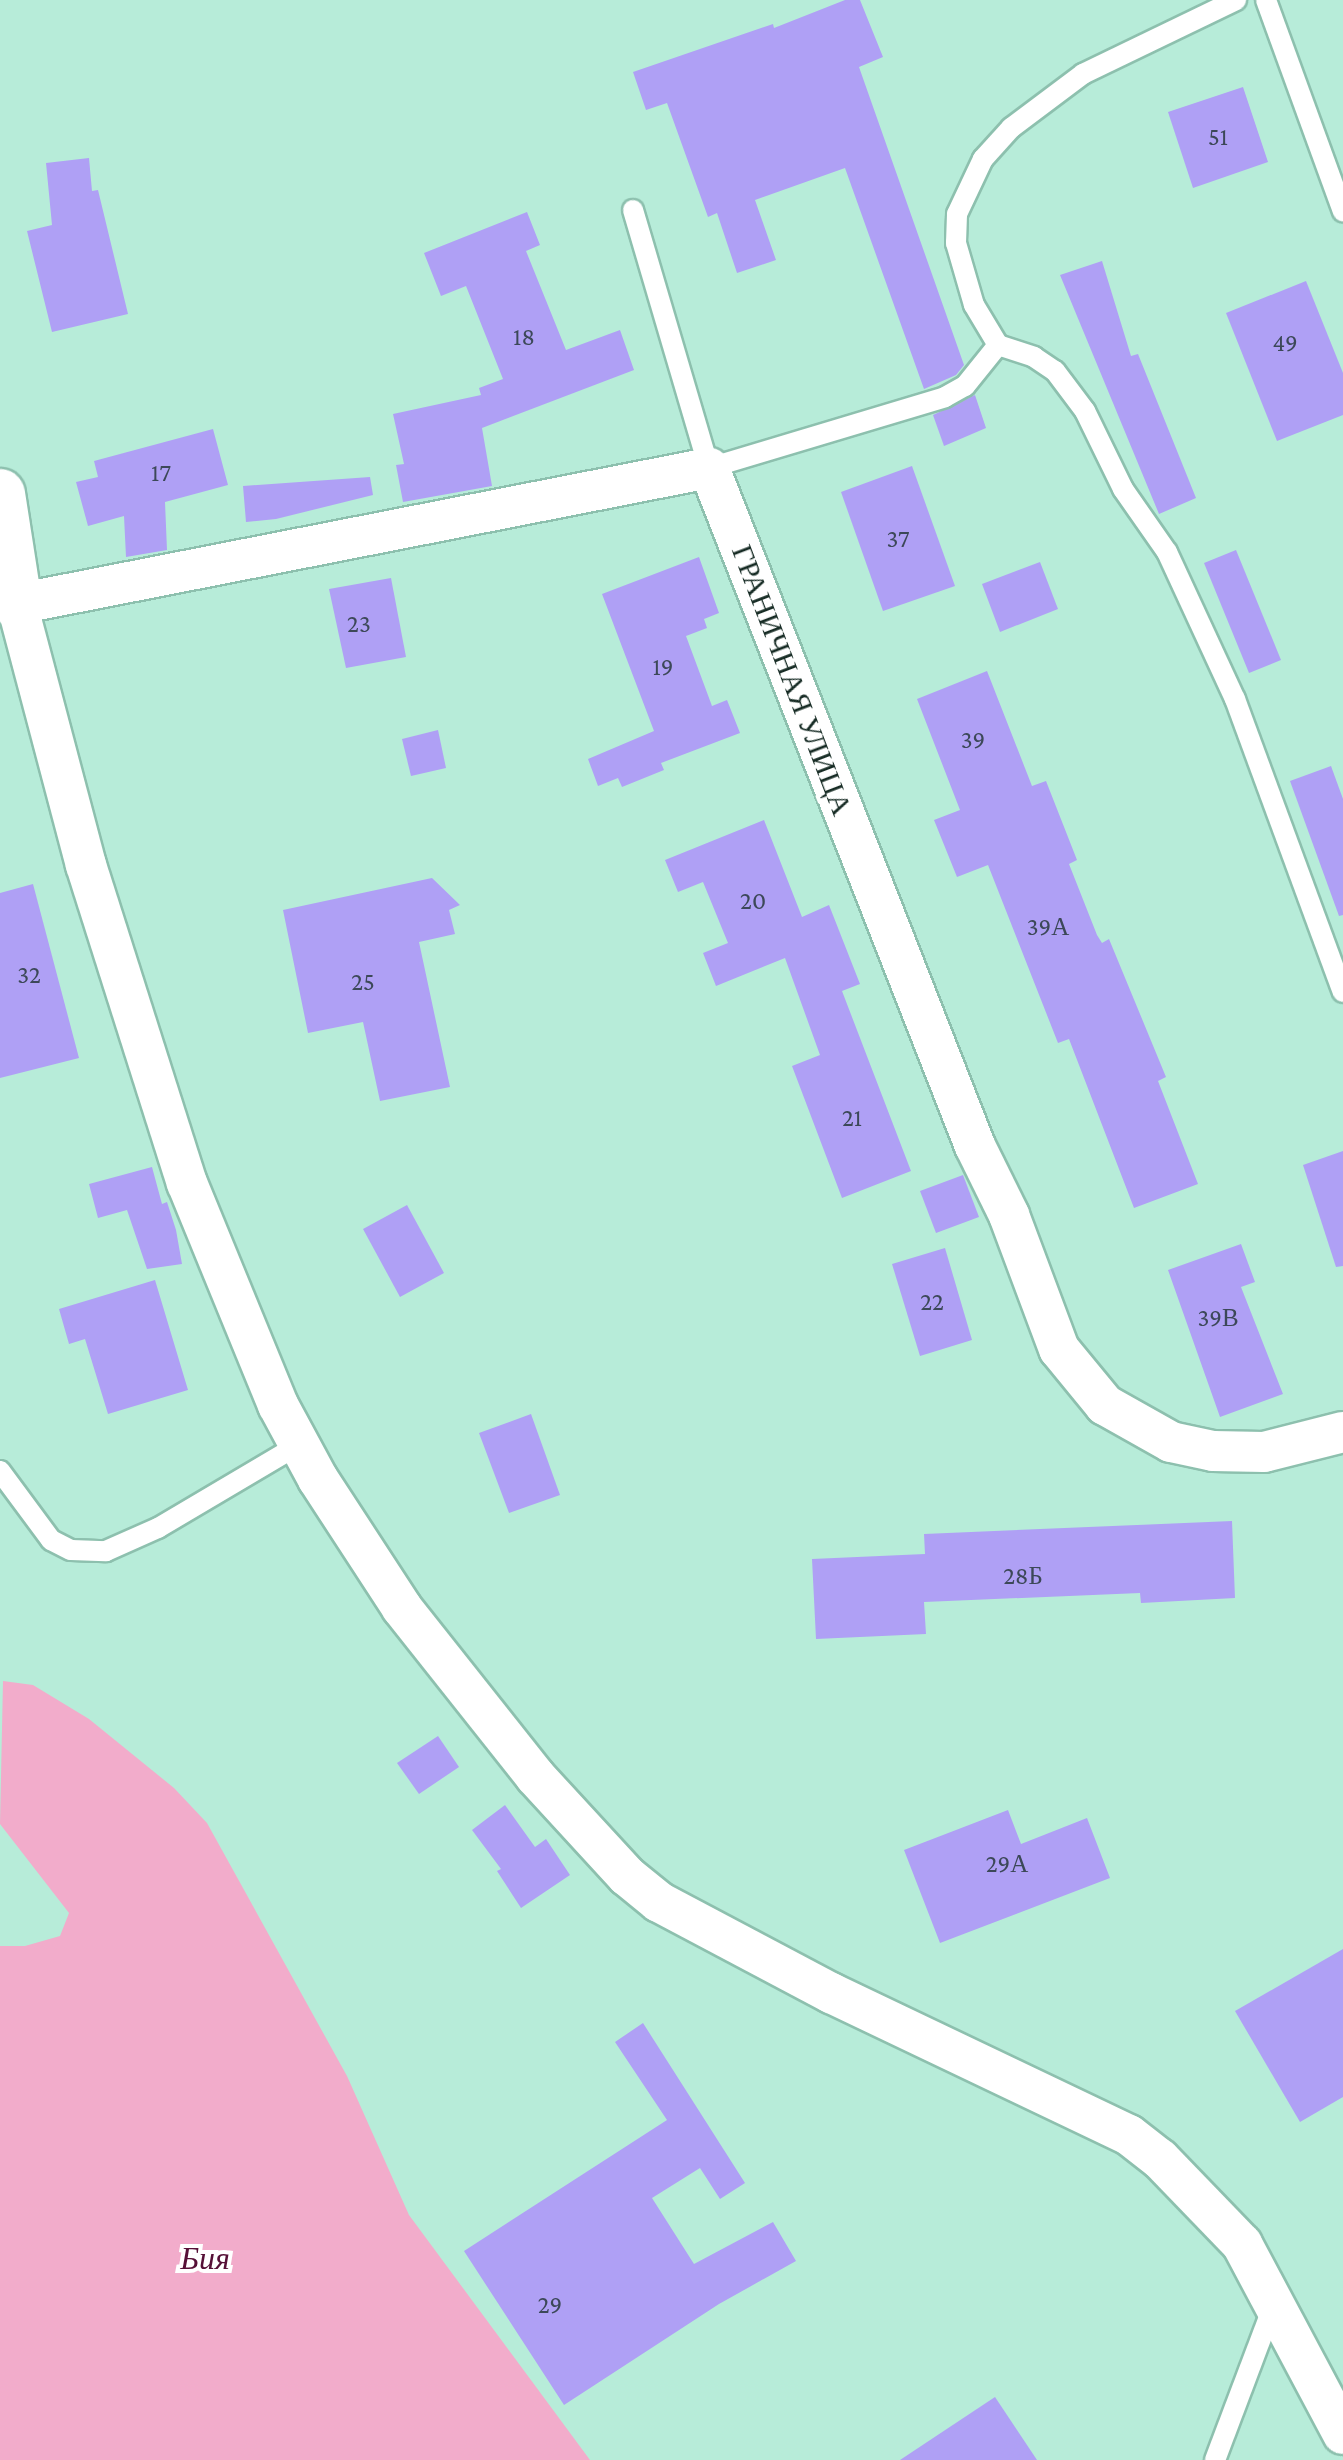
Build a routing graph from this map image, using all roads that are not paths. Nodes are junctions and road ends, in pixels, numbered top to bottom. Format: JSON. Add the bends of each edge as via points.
{"nodes":[{"id":1,"x":1236,"y":0,"type":"edge"},
{"id":2,"x":1266,"y":0,"type":"edge"},
{"id":3,"x":633,"y":210,"type":"dead end"},
{"id":4,"x":1343,"y":211,"type":"edge"},
{"id":5,"x":998,"y":345,"type":"junction"},
{"id":6,"x":709,"y":468,"type":"junction"},
{"id":7,"x":0,"y":494,"type":"edge"},
{"id":8,"x":17,"y":604,"type":"junction"},
{"id":9,"x":1343,"y":992,"type":"edge"},
{"id":10,"x":1343,"y":1432,"type":"edge"},
{"id":11,"x":300,"y":1444,"type":"junction"},
{"id":12,"x":0,"y":1471,"type":"edge"},
{"id":13,"x":1274,"y":2304,"type":"junction"},
{"id":14,"x":1343,"y":2434,"type":"edge"},
{"id":15,"x":1215,"y":2460,"type":"edge"}],
"edges":[{"from":1,"to":5,"type":"lane","via":[[1083,74],[1011,128],[983,159],[957,214],[956,243],[974,305]]},
{"from":2,"to":4,"type":"lane"},
{"from":3,"to":6,"type":"lane"},
{"from":5,"to":6,"type":"lane","via":[[965,386],[945,397]]},
{"from":5,"to":9,"type":"lane","via":[[1034,357],[1071,389],[1113,473],[1167,552],[1236,700]]},
{"from":6,"to":8,"type":"street"},
{"from":6,"to":10,"type":"street","name":"ГРАНИЧНАЯ УЛИЦА","via":[[1059,1349],[1105,1405],[1171,1442],[1264,1452]]},
{"from":7,"to":8,"type":"street"},
{"from":8,"to":11,"type":"street","via":[[86,865],[186,1183]]},
{"from":11,"to":12,"type":"lane","via":[[106,1551],[72,1550],[51,1540]]},
{"from":11,"to":13,"type":"street","via":[[402,1608],[460,1685],[627,1876],[714,1935],[1129,2135],[1242,2244]]},
{"from":13,"to":14,"type":"street"},
{"from":13,"to":15,"type":"lane"}]}
